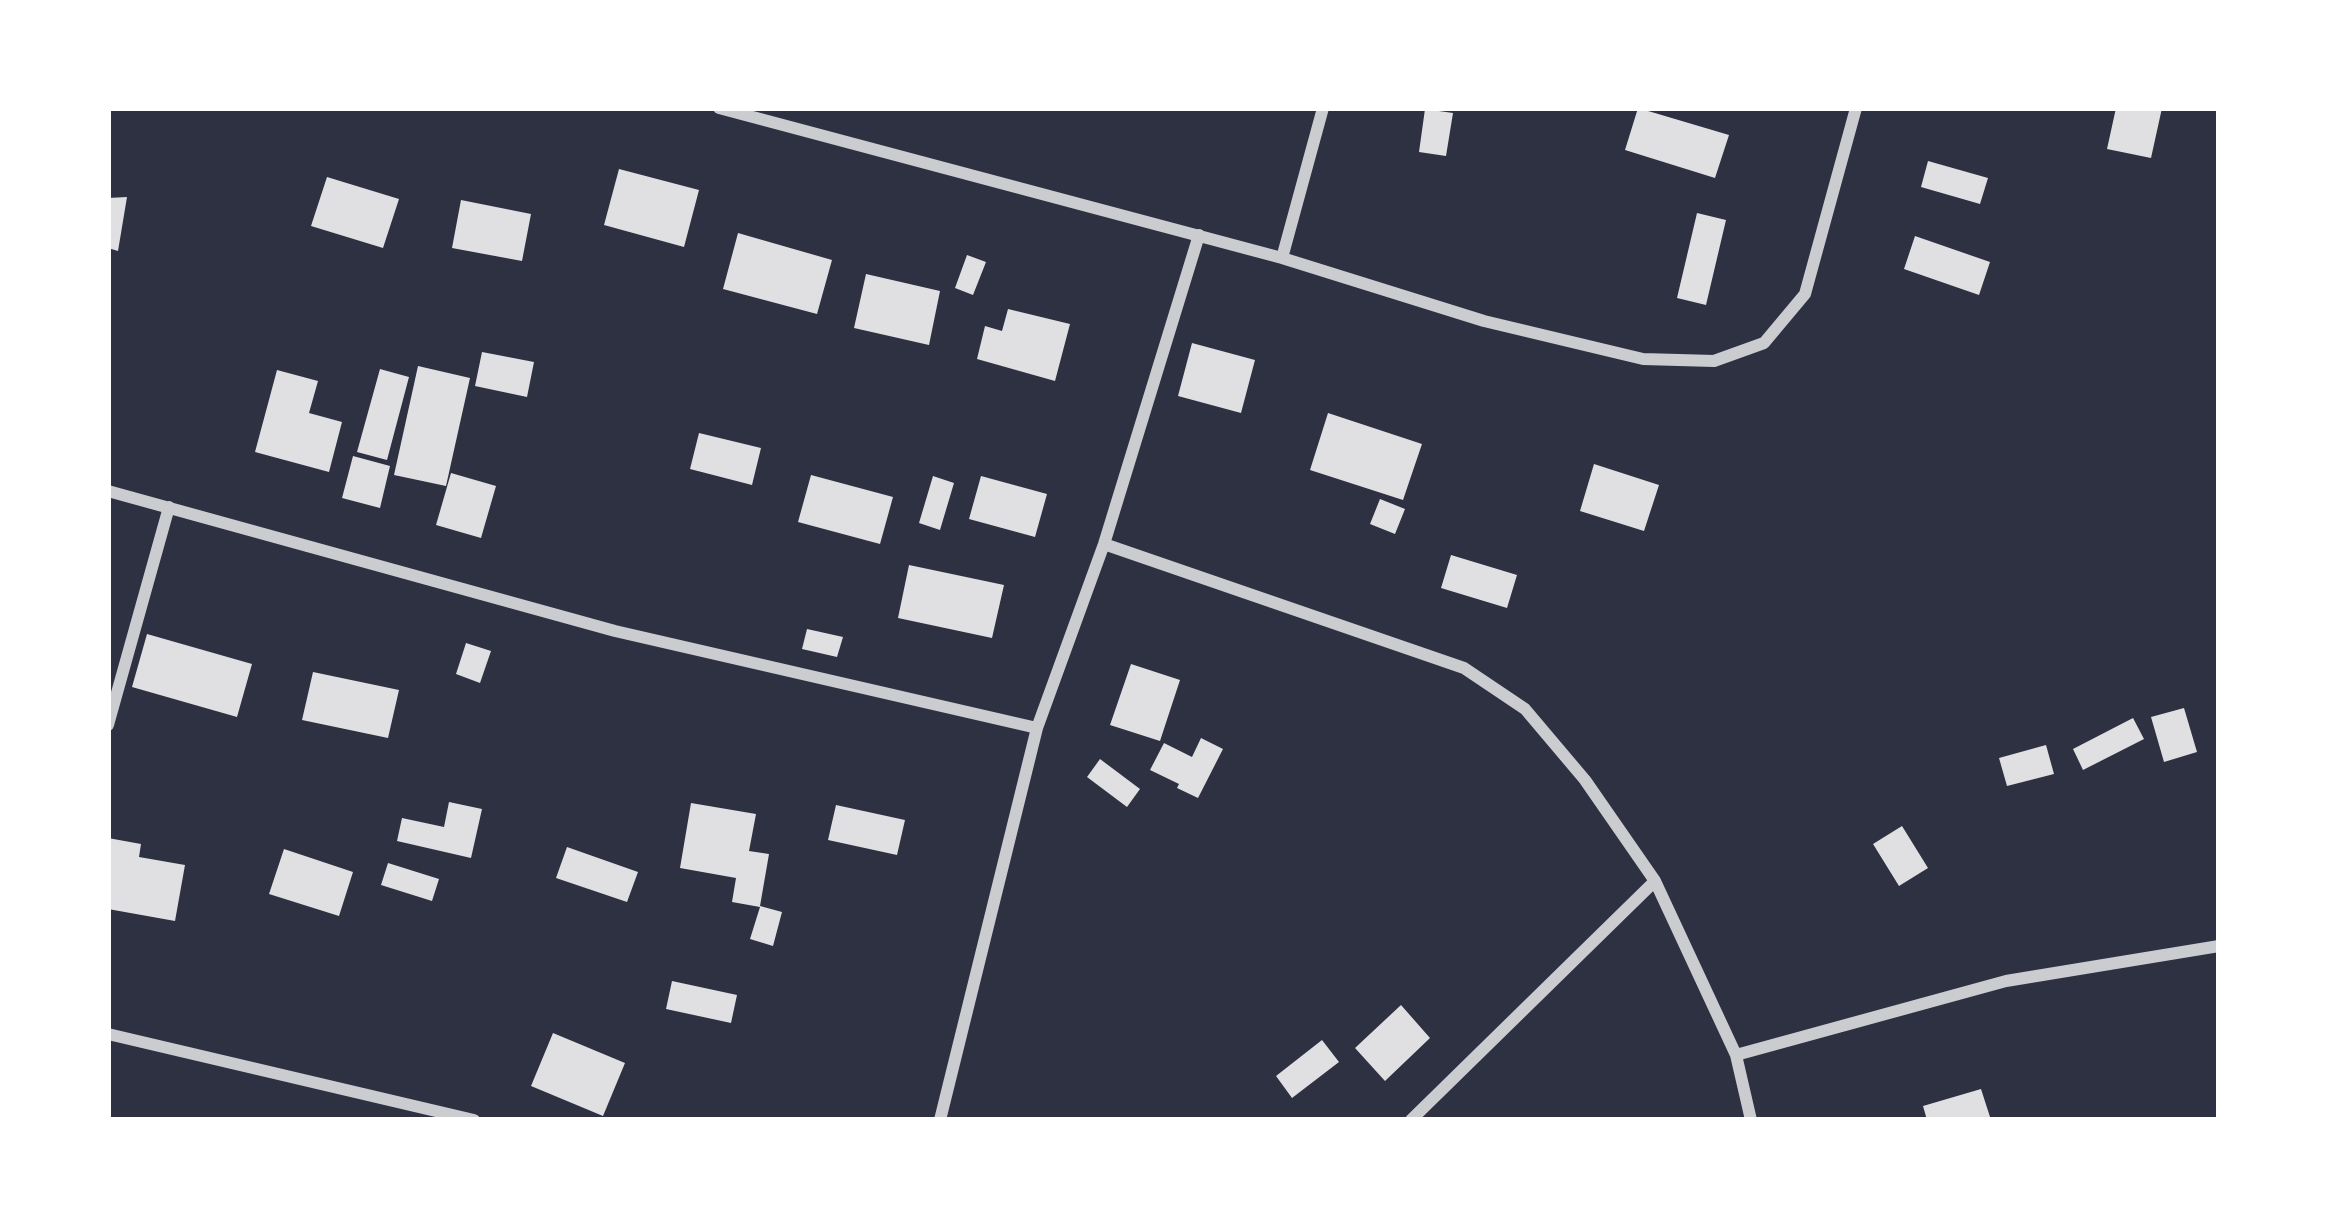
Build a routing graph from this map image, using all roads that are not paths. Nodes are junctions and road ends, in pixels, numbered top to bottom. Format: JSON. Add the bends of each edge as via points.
{"nodes":[{"id":1,"x":719,"y":108,"type":"edge"},
{"id":2,"x":1323,"y":108,"type":"edge"},
{"id":3,"x":1856,"y":108,"type":"edge"},
{"id":4,"x":1199,"y":236,"type":"junction"},
{"id":5,"x":1282,"y":257,"type":"junction"},
{"id":6,"x":108,"y":491,"type":"edge"},
{"id":7,"x":170,"y":507,"type":"junction"},
{"id":8,"x":1104,"y":544,"type":"junction"},
{"id":9,"x":108,"y":725,"type":"edge"},
{"id":10,"x":1037,"y":728,"type":"junction"},
{"id":11,"x":1655,"y":881,"type":"junction"},
{"id":12,"x":2219,"y":946,"type":"edge"},
{"id":13,"x":108,"y":1034,"type":"edge"},
{"id":14,"x":1736,"y":1055,"type":"junction"},
{"id":15,"x":474,"y":1120,"type":"edge"},
{"id":16,"x":940,"y":1120,"type":"edge"},
{"id":17,"x":1412,"y":1120,"type":"edge"},
{"id":18,"x":1751,"y":1120,"type":"edge"}],
"edges":[{"from":1,"to":4,"type":"street"},
{"from":2,"to":5,"type":"street"},
{"from":3,"to":5,"type":"street","via":[[1805,294],[1764,343],[1714,362],[1643,359],[1552,338]]},
{"from":4,"to":5,"type":"street"},
{"from":4,"to":8,"type":"street"},
{"from":6,"to":7,"type":"street"},
{"from":7,"to":9,"type":"street"},
{"from":7,"to":10,"type":"street","via":[[616,631]]},
{"from":8,"to":10,"type":"street"},
{"from":8,"to":11,"type":"street","via":[[1464,668],[1525,709]]},
{"from":10,"to":16,"type":"street"},
{"from":11,"to":14,"type":"street"},
{"from":11,"to":17,"type":"street"},
{"from":12,"to":14,"type":"street","via":[[2006,981]]},
{"from":13,"to":15,"type":"street"},
{"from":14,"to":18,"type":"street"}]}
